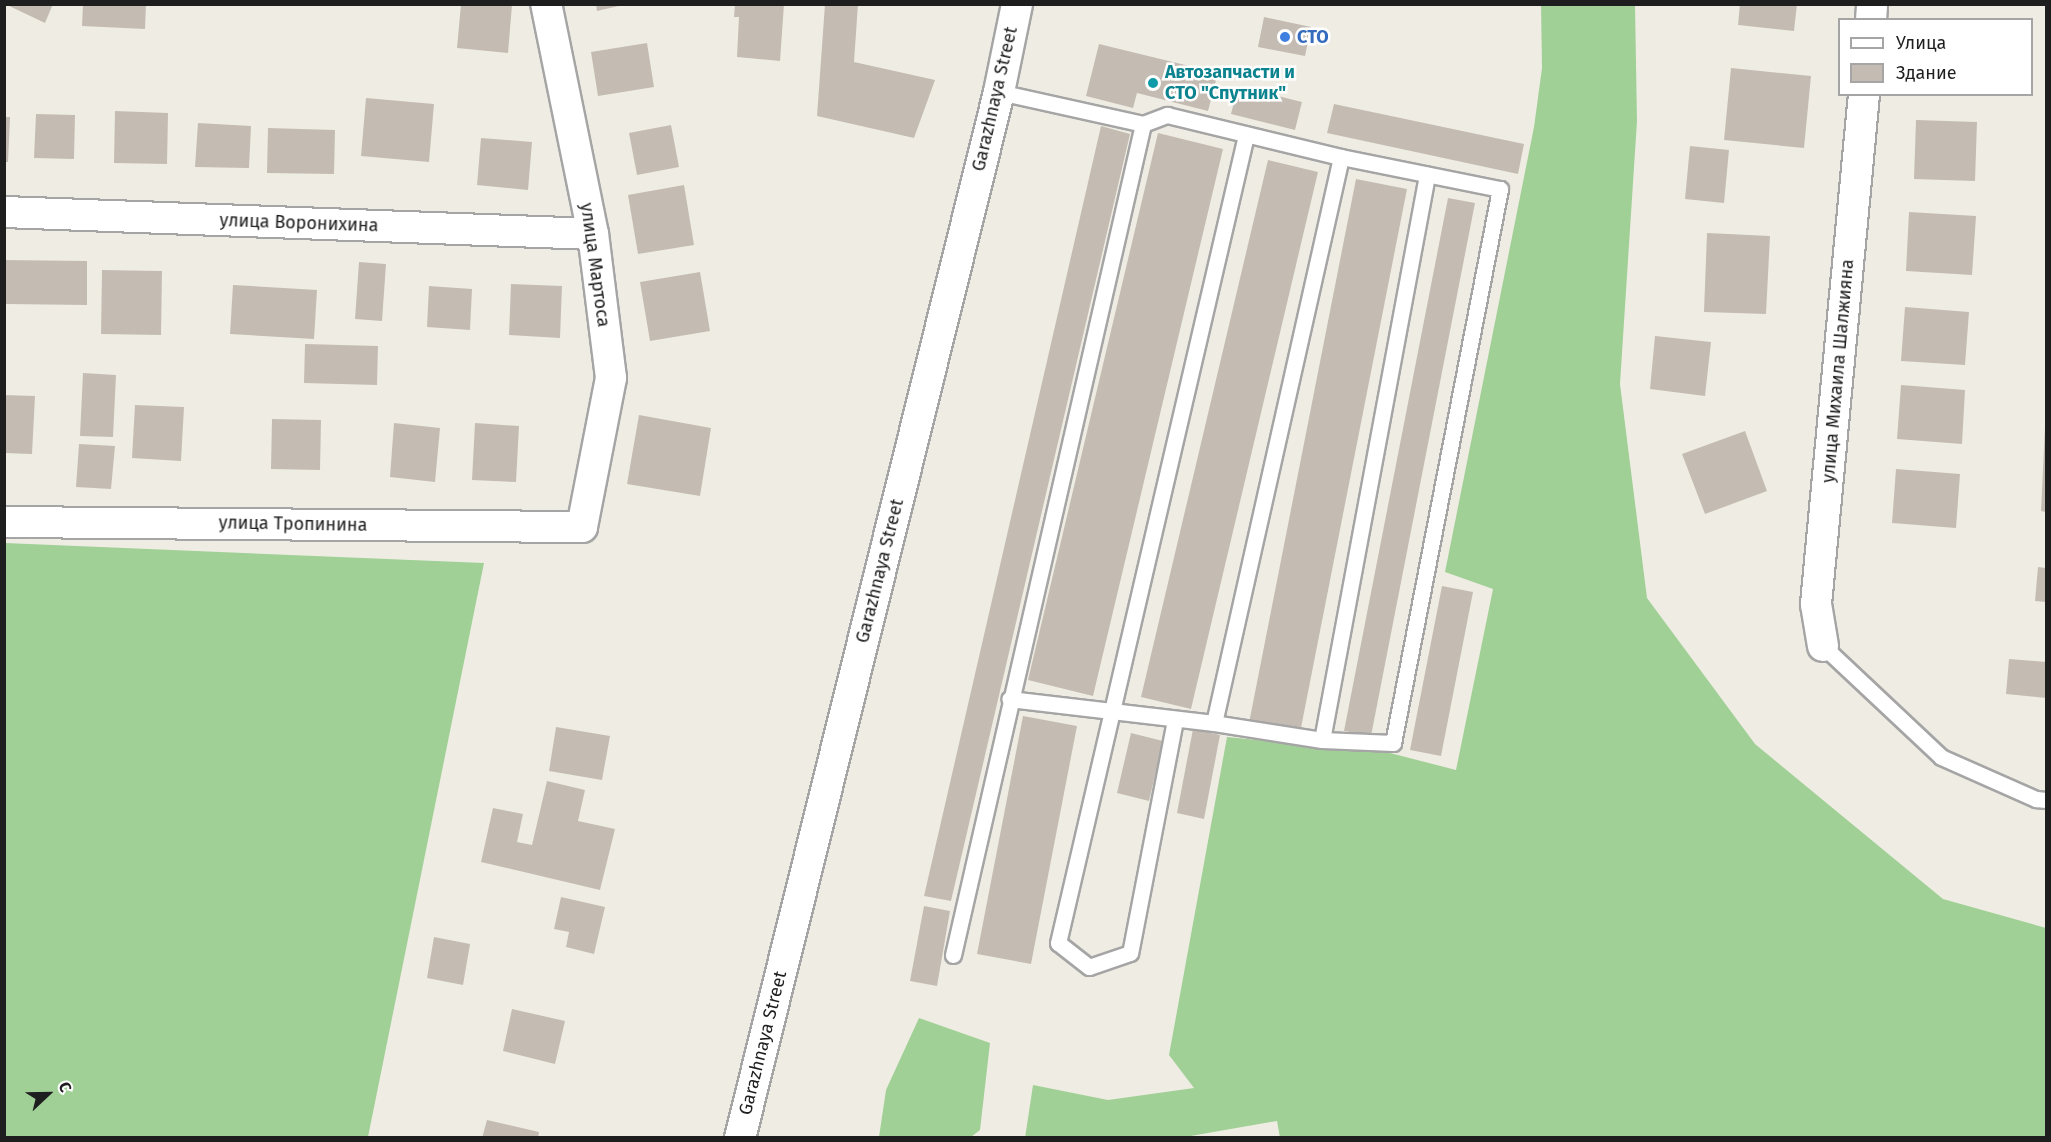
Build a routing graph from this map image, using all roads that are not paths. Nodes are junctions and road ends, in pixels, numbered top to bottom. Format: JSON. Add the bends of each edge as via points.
{"nodes":[{"id":1,"x":546,"y":4,"type":"edge"},
{"id":2,"x":1017,"y":4,"type":"edge"},
{"id":3,"x":999,"y":92,"type":"junction"},
{"id":4,"x":1864,"y":96,"type":"edge"},
{"id":5,"x":1143,"y":124,"type":"junction"},
{"id":6,"x":1246,"y":135,"type":"junction"},
{"id":7,"x":1341,"y":158,"type":"junction"},
{"id":8,"x":1427,"y":175,"type":"junction"},
{"id":9,"x":4,"y":212,"type":"edge"},
{"id":10,"x":593,"y":234,"type":"junction"},
{"id":11,"x":4,"y":522,"type":"edge"},
{"id":12,"x":582,"y":527,"type":"joint"},
{"id":13,"x":1823,"y":646,"type":"joint"},
{"id":14,"x":1009,"y":699,"type":"junction"},
{"id":15,"x":1112,"y":713,"type":"junction"},
{"id":16,"x":1175,"y":720,"type":"junction"},
{"id":17,"x":1214,"y":723,"type":"junction"},
{"id":18,"x":1322,"y":740,"type":"junction"},
{"id":19,"x":2046,"y":800,"type":"edge"},
{"id":20,"x":953,"y":955,"type":"dead end"},
{"id":21,"x":740,"y":1137,"type":"edge"}],
"edges":[{"from":1,"to":10,"type":"street","name":"улица Мартоса"},
{"from":2,"to":3,"type":"street","name":"Garazhnaya Street"},
{"from":3,"to":5,"type":"lane"},
{"from":3,"to":21,"type":"street","name":"Garazhnaya Street"},
{"from":4,"to":13,"type":"street","name":"улица Михаила Шалжияна","via":[[1816,604]]},
{"from":5,"to":6,"type":"lane","via":[[1167,115]]},
{"from":5,"to":14,"type":"lane"},
{"from":6,"to":7,"type":"lane"},
{"from":6,"to":15,"type":"lane"},
{"from":7,"to":8,"type":"lane"},
{"from":7,"to":17,"type":"lane"},
{"from":8,"to":18,"type":"lane"},
{"from":8,"to":18,"type":"lane","via":[[1500,189],[1393,743]]},
{"from":9,"to":10,"type":"street","name":"улица Воронихина"},
{"from":10,"to":12,"type":"street","name":"улица Мартоса","via":[[611,378]]},
{"from":11,"to":12,"type":"street","name":"улица Тропинина"},
{"from":13,"to":19,"type":"lane","via":[[1941,757]]},
{"from":14,"to":15,"type":"lane"},
{"from":14,"to":20,"type":"lane"},
{"from":15,"to":16,"type":"lane"},
{"from":15,"to":16,"type":"lane","via":[[1058,943],[1089,967],[1130,953]]},
{"from":16,"to":17,"type":"lane"},
{"from":17,"to":18,"type":"lane"}]}
